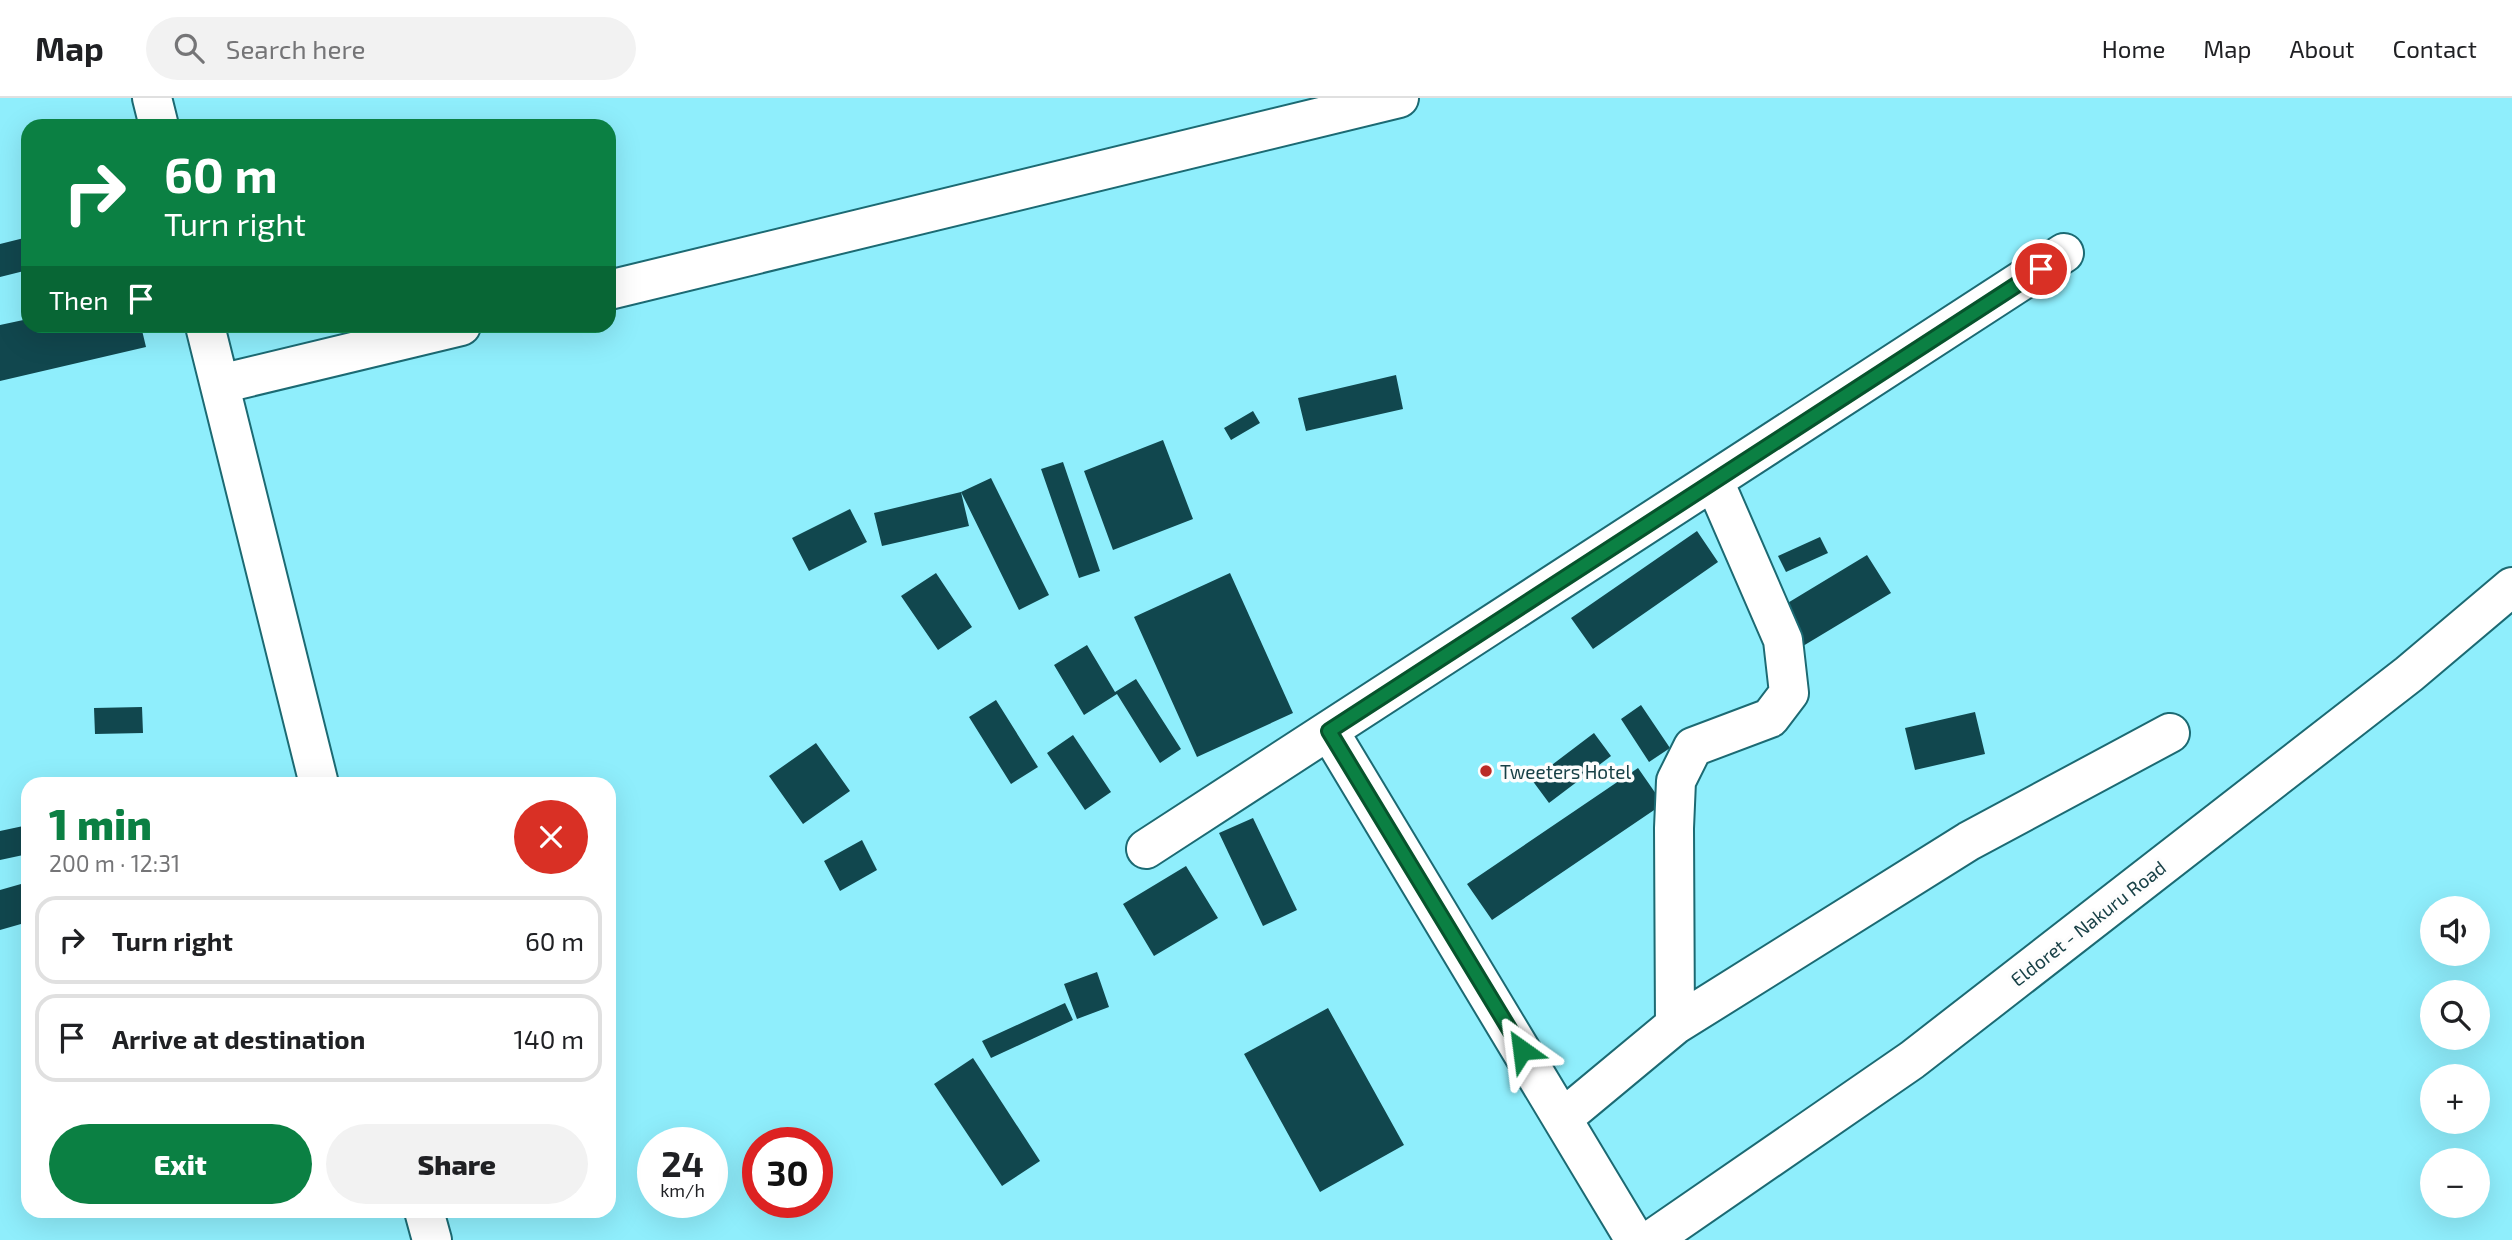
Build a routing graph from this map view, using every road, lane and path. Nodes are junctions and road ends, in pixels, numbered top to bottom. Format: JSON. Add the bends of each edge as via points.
{"nodes":[{"id":1,"x":152,"y":98,"type":"edge"},
{"id":2,"x":1399,"y":98,"type":"edge"},
{"id":3,"x":157,"y":119,"type":"edge"},
{"id":4,"x":2064,"y":253,"type":"dead end"},
{"id":5,"x":616,"y":288,"type":"edge"},
{"id":6,"x":207,"y":333,"type":"edge"},
{"id":7,"x":432,"y":333,"type":"edge"},
{"id":8,"x":220,"y":384,"type":"junction"},
{"id":9,"x":1714,"y":481,"type":"junction"},
{"id":10,"x":2512,"y":587,"type":"edge"},
{"id":11,"x":1329,"y":731,"type":"junction"},
{"id":12,"x":2169,"y":733,"type":"dead end"},
{"id":13,"x":317,"y":777,"type":"edge"},
{"id":14,"x":1146,"y":849,"type":"dead end"},
{"id":15,"x":1675,"y":1025,"type":"junction"},
{"id":16,"x":1563,"y":1118,"type":"junction"},
{"id":17,"x":426,"y":1218,"type":"edge"},
{"id":18,"x":432,"y":1240,"type":"edge"},
{"id":19,"x":1635,"y":1240,"type":"edge"},
{"id":20,"x":1650,"y":1240,"type":"edge"}],
"edges":[{"from":1,"to":3,"type":"main road"},
{"from":2,"to":5,"type":"main road"},
{"from":4,"to":9,"type":"main road"},
{"from":6,"to":8,"type":"main road"},
{"from":7,"to":8,"type":"main road"},
{"from":8,"to":13,"type":"main road"},
{"from":9,"to":11,"type":"main road"},
{"from":9,"to":15,"type":"main road","via":[[1783,640],[1789,693],[1769,718],[1693,747],[1676,780]]},
{"from":10,"to":20,"type":"main road","name":"Eldoret - Nakuru Road","via":[[2410,674],[1912,1060]]},
{"from":11,"to":14,"type":"main road"},
{"from":11,"to":16,"type":"main road"},
{"from":12,"to":15,"type":"main road","via":[[1969,841]]},
{"from":15,"to":16,"type":"main road"},
{"from":16,"to":19,"type":"main road"},
{"from":17,"to":18,"type":"main road"}]}
